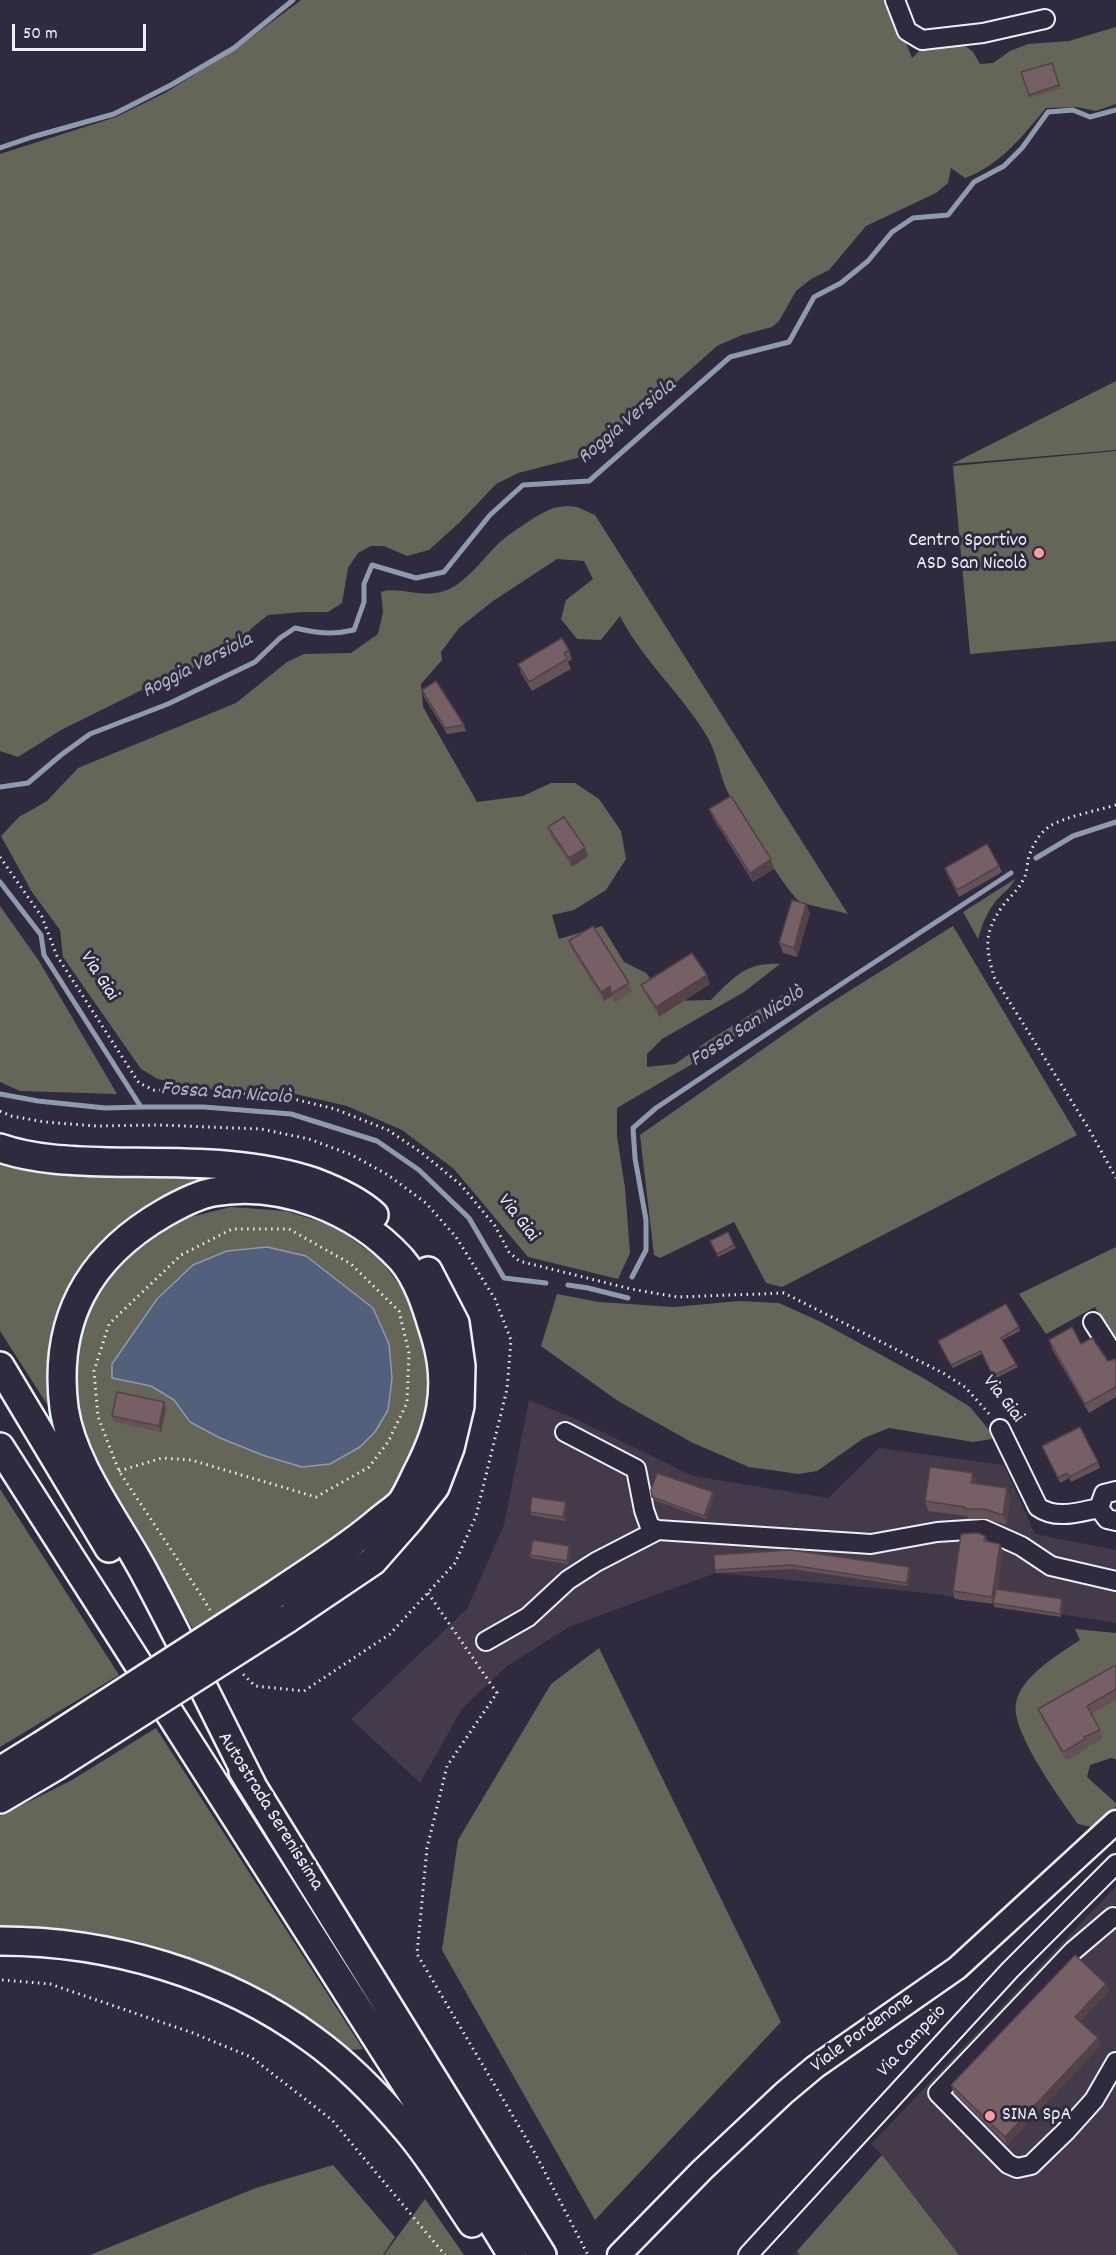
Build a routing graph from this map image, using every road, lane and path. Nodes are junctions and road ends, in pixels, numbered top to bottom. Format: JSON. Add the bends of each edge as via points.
{"nodes":[{"id":1,"x":895,"y":0,"type":"edge"},
{"id":2,"x":1045,"y":19,"type":"dead end"},
{"id":3,"x":1116,"y":806,"type":"edge"},
{"id":4,"x":0,"y":857,"type":"edge"},
{"id":5,"x":0,"y":1111,"type":"edge"},
{"id":6,"x":0,"y":1148,"type":"edge"},
{"id":7,"x":1116,"y":1178,"type":"edge"},
{"id":8,"x":1093,"y":1322,"type":"dead end"},
{"id":9,"x":1116,"y":1358,"type":"edge"},
{"id":10,"x":0,"y":1366,"type":"edge"},
{"id":11,"x":1000,"y":1428,"type":"joint"},
{"id":12,"x":565,"y":1432,"type":"dead end"},
{"id":13,"x":0,"y":1447,"type":"edge"},
{"id":14,"x":119,"y":1471,"type":"junction"},
{"id":15,"x":1116,"y":1491,"type":"edge"},
{"id":16,"x":1099,"y":1508,"type":"junction"},
{"id":17,"x":1116,"y":1521,"type":"edge"},
{"id":18,"x":658,"y":1530,"type":"junction"},
{"id":19,"x":1116,"y":1581,"type":"edge"},
{"id":20,"x":428,"y":1593,"type":"junction"},
{"id":21,"x":212,"y":1614,"type":"dead end"},
{"id":22,"x":486,"y":1641,"type":"dead end"},
{"id":23,"x":237,"y":1664,"type":"dead end"},
{"id":24,"x":49,"y":1756,"type":"junction"},
{"id":25,"x":0,"y":1771,"type":"edge"},
{"id":26,"x":252,"y":1785,"type":"junction"},
{"id":27,"x":0,"y":1799,"type":"edge"},
{"id":28,"x":1116,"y":1822,"type":"edge"},
{"id":29,"x":1116,"y":1864,"type":"edge"},
{"id":30,"x":1116,"y":1918,"type":"edge"},
{"id":31,"x":0,"y":1941,"type":"edge"},
{"id":32,"x":2,"y":1980,"type":"dead end"},
{"id":33,"x":1116,"y":2062,"type":"edge"},
{"id":34,"x":445,"y":2255,"type":"edge"},
{"id":35,"x":493,"y":2255,"type":"edge"},
{"id":36,"x":512,"y":2255,"type":"edge"},
{"id":37,"x":542,"y":2255,"type":"edge"},
{"id":38,"x":588,"y":2255,"type":"edge"},
{"id":39,"x":619,"y":2255,"type":"edge"},
{"id":40,"x":748,"y":2255,"type":"edge"}],
"edges":[{"from":1,"to":2,"type":"street","via":[[907,31],[922,40],[983,33]]},
{"from":3,"to":7,"type":"path","via":[[1050,825],[1038,838],[1028,860],[1026,877],[994,921],[987,950],[994,977]]},
{"from":4,"to":11,"type":"path","name":"Via Giai","via":[[42,917],[57,956],[139,1083],[154,1090],[277,1095],[345,1113],[388,1131],[453,1178],[519,1261],[678,1297],[784,1293],[943,1373],[965,1387]]},
{"from":5,"to":20,"type":"path","via":[[45,1122],[261,1129],[300,1137],[352,1155],[388,1174],[426,1203],[478,1270],[495,1299],[511,1340],[507,1389],[477,1516],[455,1563]]},
{"from":6,"to":24,"type":"highway","bridge":true,"via":[[71,1161],[239,1166],[287,1173],[327,1187],[364,1206],[430,1274],[455,1323],[461,1366],[460,1406],[435,1487],[373,1561],[287,1619]]},
{"from":8,"to":9,"type":"street"},
{"from":10,"to":26,"type":"highway","name":"Autostrada Serenissima"},
{"from":11,"to":16,"type":"street","name":"Via Giai","via":[[1038,1507],[1047,1513],[1062,1514]]},
{"from":12,"to":18,"type":"street","via":[[636,1469],[650,1527]]},
{"from":13,"to":36,"type":"highway","name":"Autostrada Serenissima"},
{"from":14,"to":14,"type":"path","via":[[98,1417],[94,1371],[109,1324],[182,1255],[232,1229],[289,1228],[351,1264],[399,1311],[409,1353],[407,1403],[388,1442],[369,1467],[316,1497],[191,1460],[162,1458]]},
{"from":14,"to":21,"type":"path"},
{"from":15,"to":16,"type":"street","via":[[1104,1494]]},
{"from":16,"to":17,"type":"street","via":[[1104,1516]]},
{"from":18,"to":19,"type":"street","via":[[871,1545],[937,1532],[983,1529],[1021,1546],[1051,1566]]},
{"from":18,"to":22,"type":"street","via":[[568,1580],[528,1617]]},
{"from":20,"to":23,"type":"path","via":[[390,1634],[304,1691],[255,1686]]},
{"from":20,"to":38,"type":"path","via":[[497,1693],[447,1766],[427,1848],[417,1954],[536,2155]]},
{"from":24,"to":25,"type":"highway"},
{"from":24,"to":26,"type":"highway","bridge":true,"via":[[276,1594],[359,1538],[400,1503],[436,1434],[443,1368],[423,1297],[402,1261],[363,1226],[308,1199],[264,1189],[211,1192],[137,1229],[103,1261],[82,1292],[65,1332],[61,1371],[65,1412],[78,1456],[142,1570]]},
{"from":24,"to":27,"type":"highway"},
{"from":26,"to":37,"type":"highway","name":"Autostrada Serenissima"},
{"from":28,"to":39,"type":"main road","name":"Viale Pordenone","via":[[957,1968],[784,2093]]},
{"from":29,"to":40,"type":"street","name":"Via Campeio","via":[[1010,1970]]},
{"from":30,"to":33,"type":"street","via":[[1073,1951],[938,2093],[1008,2164],[1017,2168],[1031,2165],[1067,2130],[1094,2100]]},
{"from":31,"to":35,"type":"highway","via":[[56,1943],[143,1960],[188,1973],[277,2016],[313,2039],[344,2066],[407,2130],[428,2155]]},
{"from":32,"to":34,"type":"path","via":[[50,1984],[252,2057],[332,2120]]}]}
